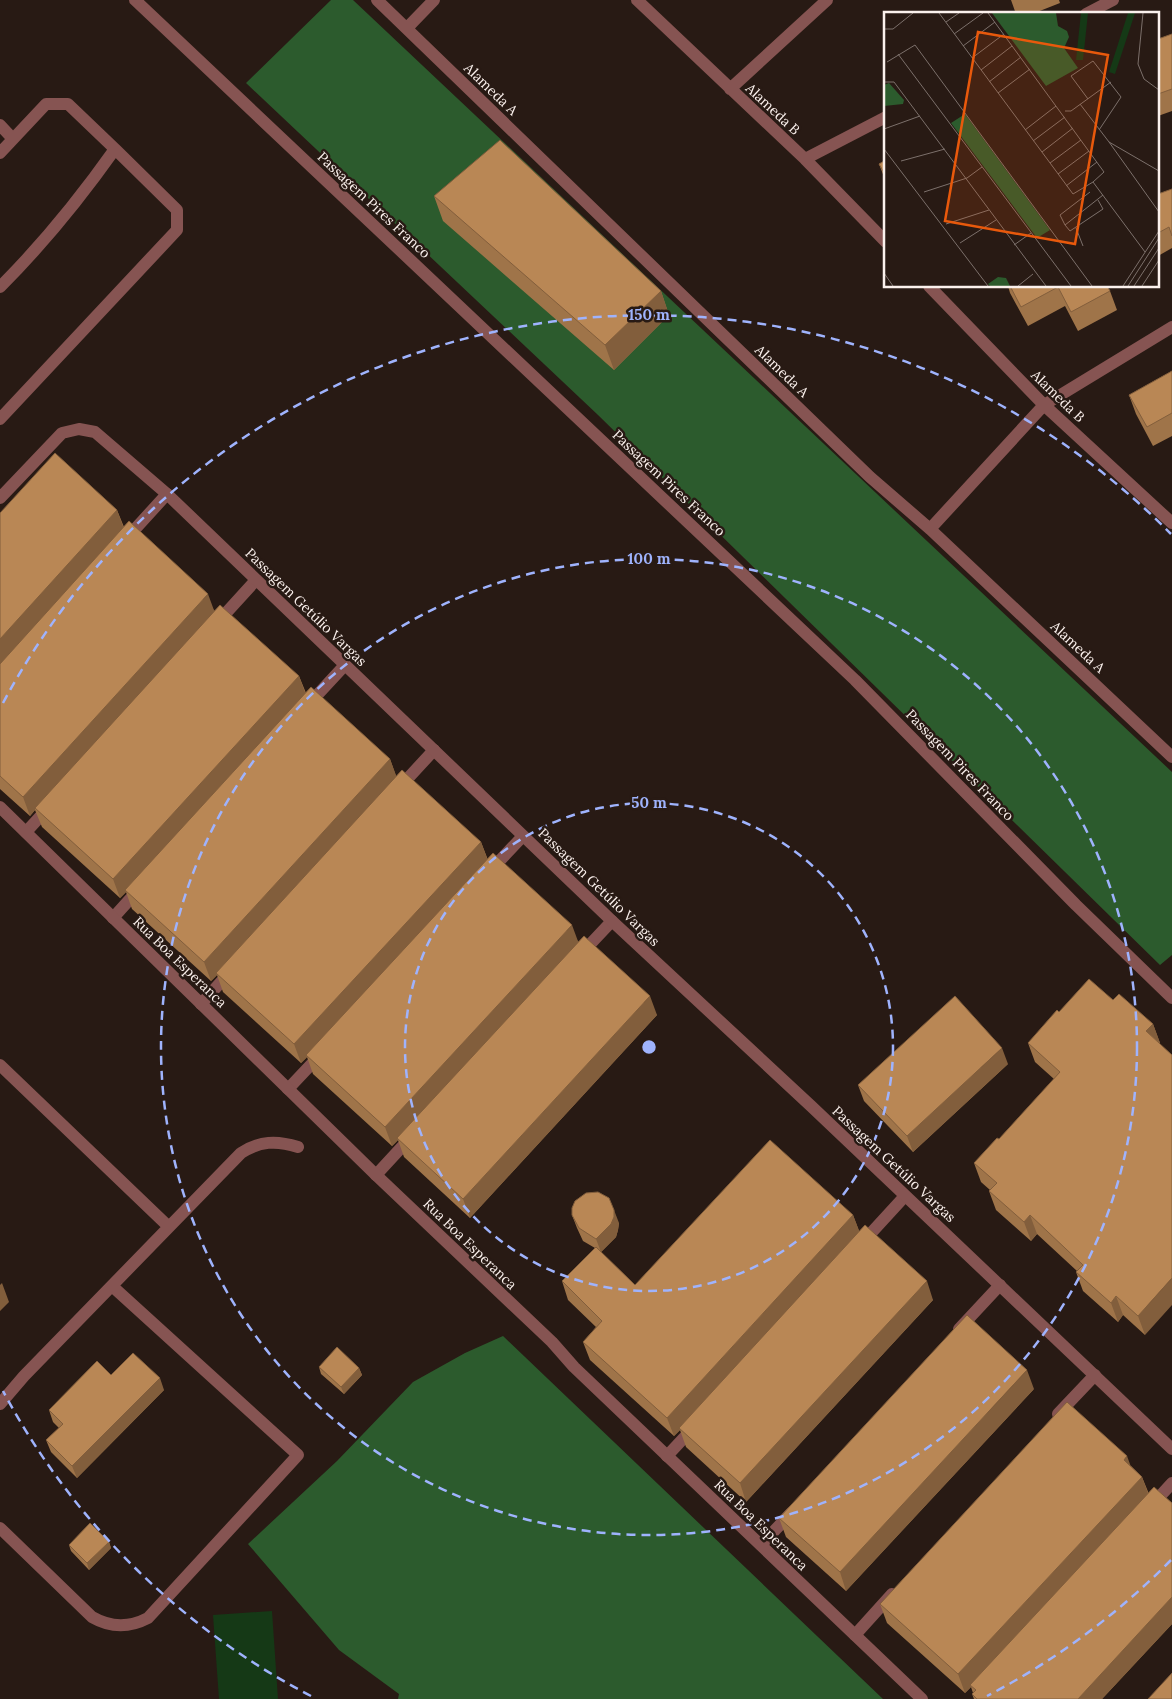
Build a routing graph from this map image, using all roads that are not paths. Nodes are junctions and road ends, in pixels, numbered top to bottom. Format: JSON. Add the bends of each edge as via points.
{"nodes":[{"id":1,"x":136,"y":0,"type":"edge"},
{"id":2,"x":377,"y":0,"type":"edge"},
{"id":3,"x":434,"y":0,"type":"edge"},
{"id":4,"x":637,"y":0,"type":"edge"},
{"id":5,"x":827,"y":0,"type":"edge"},
{"id":6,"x":1113,"y":0,"type":"edge"},
{"id":7,"x":1090,"y":12,"type":"edge"},
{"id":8,"x":407,"y":28,"type":"junction"},
{"id":9,"x":730,"y":89,"type":"junction"},
{"id":10,"x":884,"y":118,"type":"edge"},
{"id":11,"x":0,"y":124,"type":"edge"},
{"id":12,"x":13,"y":139,"type":"junction"},
{"id":13,"x":115,"y":149,"type":"junction"},
{"id":14,"x":0,"y":153,"type":"edge"},
{"id":15,"x":805,"y":159,"type":"junction"},
{"id":16,"x":884,"y":240,"type":"edge"},
{"id":17,"x":0,"y":287,"type":"edge"},
{"id":18,"x":931,"y":288,"type":"edge"},
{"id":19,"x":1172,"y":327,"type":"edge"},
{"id":20,"x":1044,"y":405,"type":"junction"},
{"id":21,"x":0,"y":419,"type":"edge"},
{"id":22,"x":167,"y":494,"type":"junction"},
{"id":23,"x":0,"y":498,"type":"edge"},
{"id":24,"x":1172,"y":523,"type":"edge"},
{"id":25,"x":930,"y":529,"type":"junction"},
{"id":26,"x":120,"y":546,"type":"edge"},
{"id":27,"x":256,"y":580,"type":"junction"},
{"id":28,"x":210,"y":630,"type":"edge"},
{"id":29,"x":345,"y":665,"type":"junction"},
{"id":30,"x":299,"y":715,"type":"edge"},
{"id":31,"x":434,"y":750,"type":"junction"},
{"id":32,"x":1172,"y":757,"type":"edge"},
{"id":33,"x":58,"y":796,"type":"edge"},
{"id":34,"x":387,"y":801,"type":"edge"},
{"id":35,"x":0,"y":807,"type":"edge"},
{"id":36,"x":26,"y":832,"type":"junction"},
{"id":37,"x":523,"y":836,"type":"junction"},
{"id":38,"x":483,"y":879,"type":"edge"},
{"id":39,"x":146,"y":882,"type":"edge"},
{"id":40,"x":113,"y":918,"type":"junction"},
{"id":41,"x":612,"y":921,"type":"junction"},
{"id":42,"x":241,"y":960,"type":"edge"},
{"id":43,"x":571,"y":964,"type":"edge"},
{"id":44,"x":1172,"y":998,"type":"edge"},
{"id":45,"x":201,"y":1004,"type":"junction"},
{"id":46,"x":328,"y":1046,"type":"edge"},
{"id":47,"x":0,"y":1065,"type":"edge"},
{"id":48,"x":288,"y":1089,"type":"junction"},
{"id":49,"x":423,"y":1124,"type":"edge"},
{"id":50,"x":298,"y":1146,"type":"dead end"},
{"id":51,"x":376,"y":1175,"type":"junction"},
{"id":52,"x":905,"y":1196,"type":"junction"},
{"id":53,"x":169,"y":1227,"type":"junction"},
{"id":54,"x":852,"y":1254,"type":"edge"},
{"id":55,"x":1000,"y":1285,"type":"junction"},
{"id":56,"x":112,"y":1286,"type":"junction"},
{"id":57,"x":953,"y":1336,"type":"edge"},
{"id":58,"x":1094,"y":1375,"type":"junction"},
{"id":59,"x":0,"y":1404,"type":"edge"},
{"id":60,"x":700,"y":1420,"type":"edge"},
{"id":61,"x":1048,"y":1426,"type":"edge"},
{"id":62,"x":1172,"y":1449,"type":"edge"},
{"id":63,"x":667,"y":1456,"type":"junction"},
{"id":64,"x":1172,"y":1483,"type":"edge"},
{"id":65,"x":800,"y":1502,"type":"edge"},
{"id":66,"x":1138,"y":1519,"type":"edge"},
{"id":67,"x":0,"y":1528,"type":"edge"},
{"id":68,"x":761,"y":1545,"type":"junction"},
{"id":69,"x":901,"y":1584,"type":"edge"},
{"id":70,"x":855,"y":1634,"type":"junction"},
{"id":71,"x":922,"y":1699,"type":"edge"}],
"edges":[{"from":1,"to":44,"type":"street","name":"Passagem Pires Franco","via":[[855,680]]},
{"from":2,"to":8,"type":"street","name":"Alameda A"},
{"from":3,"to":8,"type":"street"},
{"from":4,"to":9,"type":"street","name":"Alameda B"},
{"from":5,"to":9,"type":"street"},
{"from":6,"to":7,"type":"street"},
{"from":8,"to":25,"type":"street","name":"Alameda A","via":[[870,478]]},
{"from":9,"to":15,"type":"street","name":"Alameda B"},
{"from":10,"to":15,"type":"street"},
{"from":11,"to":12,"type":"street"},
{"from":12,"to":13,"type":"street","via":[[46,104],[68,104]]},
{"from":12,"to":14,"type":"street"},
{"from":13,"to":17,"type":"street","via":[[16,272]]},
{"from":13,"to":21,"type":"street","via":[[177,210],[178,230]]},
{"from":15,"to":16,"type":"street","name":"Alameda B"},
{"from":18,"to":20,"type":"street","name":"Alameda B"},
{"from":19,"to":20,"type":"street"},
{"from":20,"to":24,"type":"street","name":"Alameda B"},
{"from":20,"to":25,"type":"street"},
{"from":22,"to":23,"type":"street","name":"Passagem Getúlio Vargas","via":[[95,432],[79,429],[62,433]]},
{"from":22,"to":26,"type":"street"},
{"from":22,"to":27,"type":"street","name":"Passagem Getúlio Vargas"},
{"from":25,"to":32,"type":"street","name":"Alameda A"},
{"from":27,"to":28,"type":"street"},
{"from":27,"to":29,"type":"street","name":"Passagem Getúlio Vargas"},
{"from":29,"to":30,"type":"street"},
{"from":29,"to":31,"type":"street","name":"Passagem Getúlio Vargas"},
{"from":31,"to":34,"type":"street"},
{"from":31,"to":37,"type":"street","name":"Passagem Getúlio Vargas"},
{"from":33,"to":36,"type":"street"},
{"from":35,"to":36,"type":"street","name":"Rua Boa Esperanca"},
{"from":36,"to":40,"type":"street","name":"Rua Boa Esperanca"},
{"from":37,"to":38,"type":"street"},
{"from":37,"to":41,"type":"street","name":"Passagem Getúlio Vargas"},
{"from":39,"to":40,"type":"street"},
{"from":40,"to":45,"type":"street","name":"Rua Boa Esperanca"},
{"from":41,"to":43,"type":"street"},
{"from":41,"to":52,"type":"street","name":"Passagem Getúlio Vargas"},
{"from":42,"to":45,"type":"street"},
{"from":45,"to":48,"type":"street","name":"Rua Boa Esperanca"},
{"from":46,"to":48,"type":"street"},
{"from":47,"to":53,"type":"street"},
{"from":48,"to":51,"type":"street","name":"Rua Boa Esperanca"},
{"from":49,"to":51,"type":"street"},
{"from":50,"to":53,"type":"street","via":[[267,1142],[241,1153]]},
{"from":51,"to":63,"type":"street","name":"Rua Boa Esperanca"},
{"from":52,"to":54,"type":"street"},
{"from":52,"to":55,"type":"street","name":"Passagem Getúlio Vargas"},
{"from":53,"to":56,"type":"street"},
{"from":55,"to":57,"type":"street"},
{"from":55,"to":58,"type":"street","name":"Passagem Getúlio Vargas"},
{"from":56,"to":59,"type":"street"},
{"from":56,"to":67,"type":"street","via":[[298,1455],[148,1618],[136,1624],[112,1625],[92,1617]]},
{"from":58,"to":61,"type":"street"},
{"from":58,"to":62,"type":"street","name":"Passagem Getúlio Vargas"},
{"from":60,"to":63,"type":"street"},
{"from":63,"to":68,"type":"street","name":"Rua Boa Esperanca"},
{"from":64,"to":66,"type":"street"},
{"from":65,"to":68,"type":"street"},
{"from":68,"to":70,"type":"street","name":"Rua Boa Esperanca"},
{"from":69,"to":70,"type":"street"},
{"from":70,"to":71,"type":"street","name":"Rua Boa Esperanca"}]}
